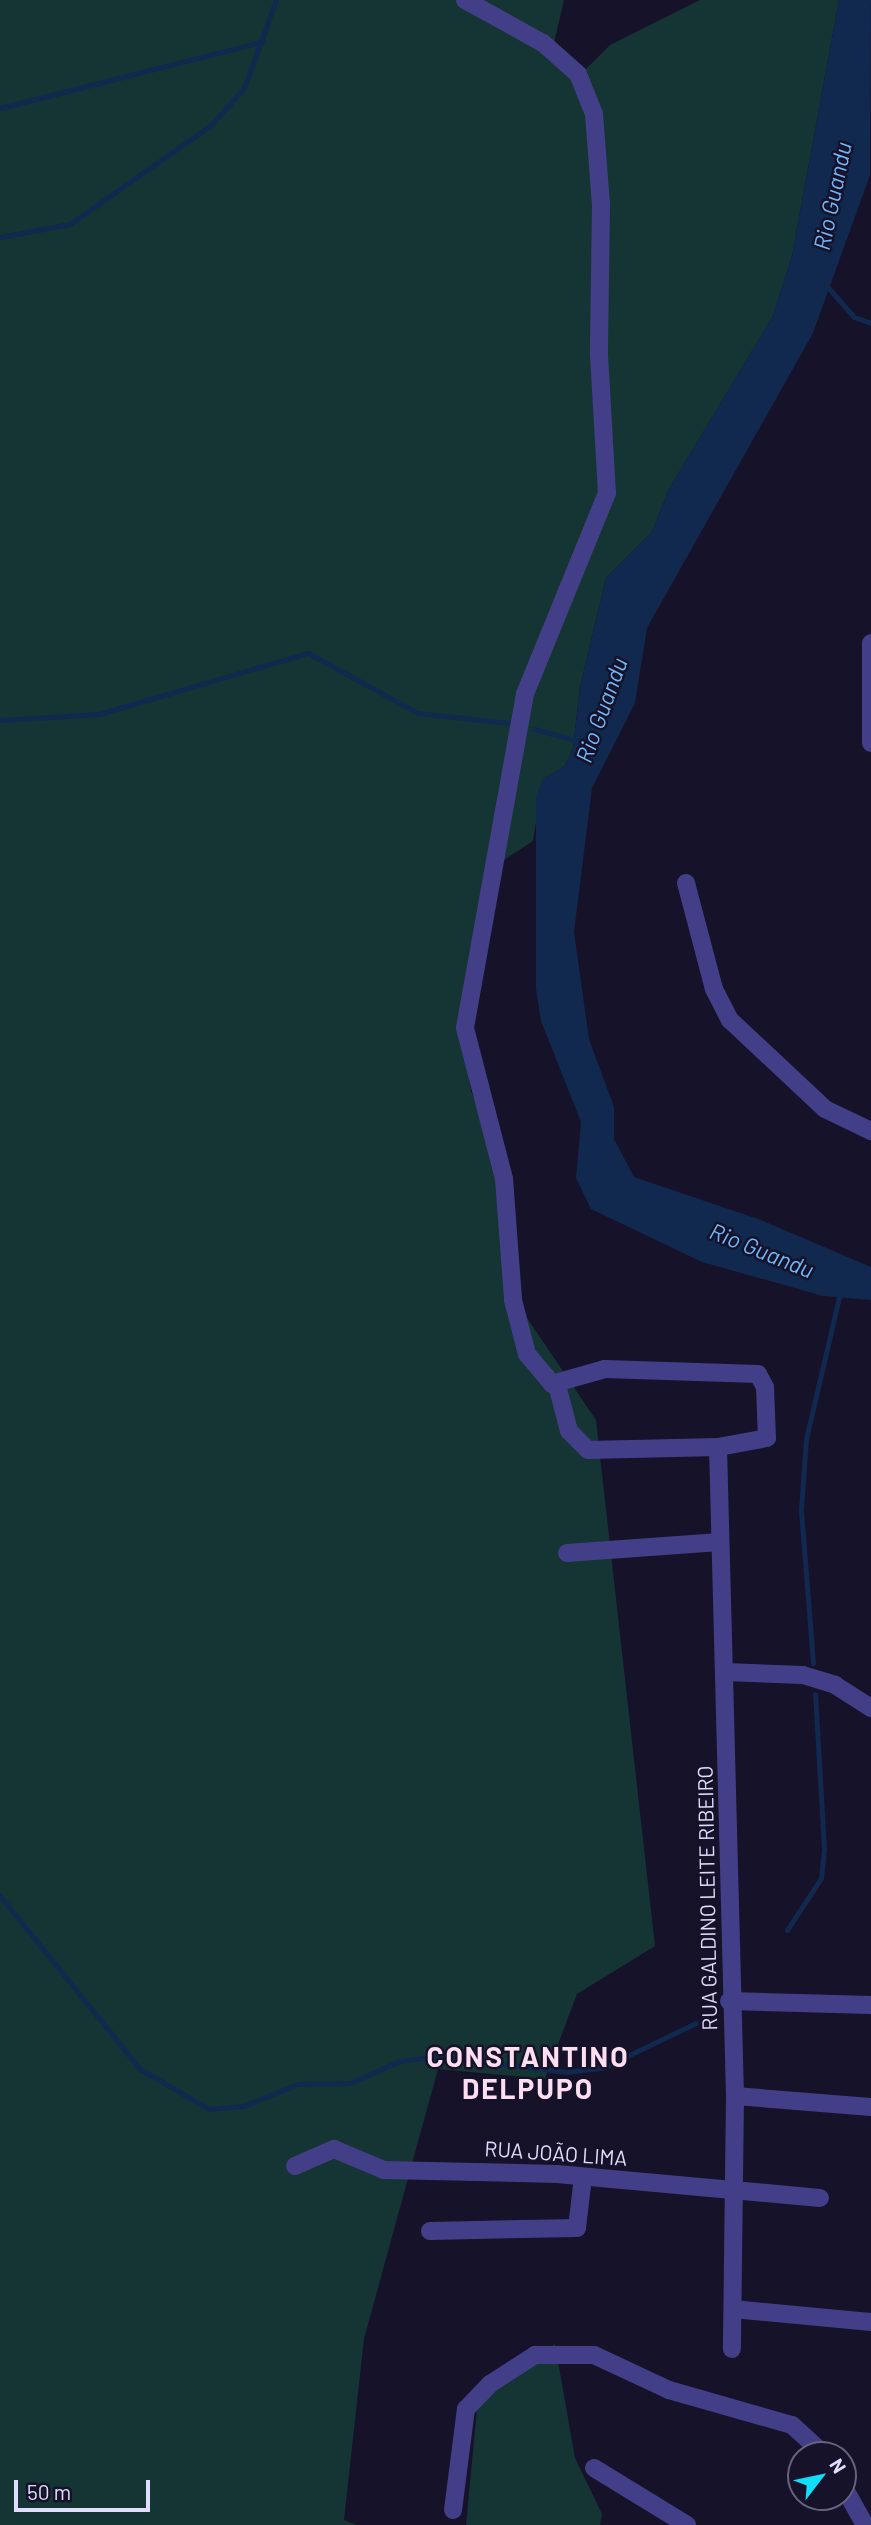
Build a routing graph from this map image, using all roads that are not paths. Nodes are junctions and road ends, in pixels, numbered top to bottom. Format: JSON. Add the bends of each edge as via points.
{"nodes":[{"id":1,"x":465,"y":0,"type":"edge"},
{"id":2,"x":871,"y":643,"type":"edge"},
{"id":3,"x":871,"y":743,"type":"edge"},
{"id":4,"x":686,"y":883,"type":"dead end"},
{"id":5,"x":871,"y":1131,"type":"edge"},
{"id":6,"x":557,"y":1385,"type":"junction"},
{"id":7,"x":718,"y":1447,"type":"junction"},
{"id":8,"x":720,"y":1542,"type":"junction"},
{"id":9,"x":567,"y":1553,"type":"dead end"},
{"id":10,"x":726,"y":1672,"type":"junction"},
{"id":11,"x":871,"y":1708,"type":"edge"},
{"id":12,"x":729,"y":2001,"type":"junction"},
{"id":13,"x":871,"y":2005,"type":"edge"},
{"id":14,"x":735,"y":2096,"type":"junction"},
{"id":15,"x":871,"y":2107,"type":"edge"},
{"id":16,"x":295,"y":2166,"type":"dead end"},
{"id":17,"x":583,"y":2176,"type":"junction"},
{"id":18,"x":734,"y":2192,"type":"junction"},
{"id":19,"x":820,"y":2198,"type":"dead end"},
{"id":20,"x":430,"y":2231,"type":"dead end"},
{"id":21,"x":733,"y":2309,"type":"junction"},
{"id":22,"x":871,"y":2322,"type":"edge"},
{"id":23,"x":732,"y":2349,"type":"dead end"},
{"id":24,"x":810,"y":2441,"type":"edge"},
{"id":25,"x":594,"y":2468,"type":"dead end"},
{"id":26,"x":453,"y":2510,"type":"dead end"},
{"id":27,"x":687,"y":2525,"type":"edge"}],
"edges":[{"from":1,"to":6,"type":"street","via":[[572,66],[589,94],[599,157],[607,493],[525,694],[465,1028],[501,1164],[510,1286],[527,1354]]},
{"from":2,"to":3,"type":"street"},
{"from":4,"to":5,"type":"street","via":[[714,989],[730,1020],[825,1109]]},
{"from":6,"to":7,"type":"street","via":[[569,1431],[588,1450]]},
{"from":6,"to":7,"type":"street","via":[[605,1369],[760,1375],[766,1440]]},
{"from":7,"to":8,"type":"street","name":"RUA GALDINO LEITE RIBEIRO"},
{"from":8,"to":9,"type":"street"},
{"from":8,"to":10,"type":"street","name":"RUA GALDINO LEITE RIBEIRO"},
{"from":10,"to":11,"type":"street","via":[[803,1675],[835,1685]]},
{"from":10,"to":12,"type":"street","name":"RUA GALDINO LEITE RIBEIRO"},
{"from":12,"to":13,"type":"street"},
{"from":12,"to":14,"type":"street","name":"RUA GALDINO LEITE RIBEIRO"},
{"from":14,"to":15,"type":"street"},
{"from":14,"to":18,"type":"street","name":"RUA GALDINO LEITE RIBEIRO"},
{"from":16,"to":17,"type":"street","name":"RUA JOÃO LIMA","via":[[334,2149],[384,2170]]},
{"from":17,"to":18,"type":"street","name":"RUA JOÃO LIMA"},
{"from":17,"to":20,"type":"street","via":[[577,2228]]},
{"from":18,"to":19,"type":"street","name":"RUA JOÃO LIMA"},
{"from":18,"to":21,"type":"street","name":"RUA GALDINO LEITE RIBEIRO"},
{"from":21,"to":22,"type":"street"},
{"from":21,"to":23,"type":"street","name":"RUA GALDINO LEITE RIBEIRO"},
{"from":24,"to":26,"type":"street","via":[[792,2425],[669,2390],[594,2355],[535,2356],[490,2384],[466,2409]]},
{"from":25,"to":27,"type":"street"}]}
